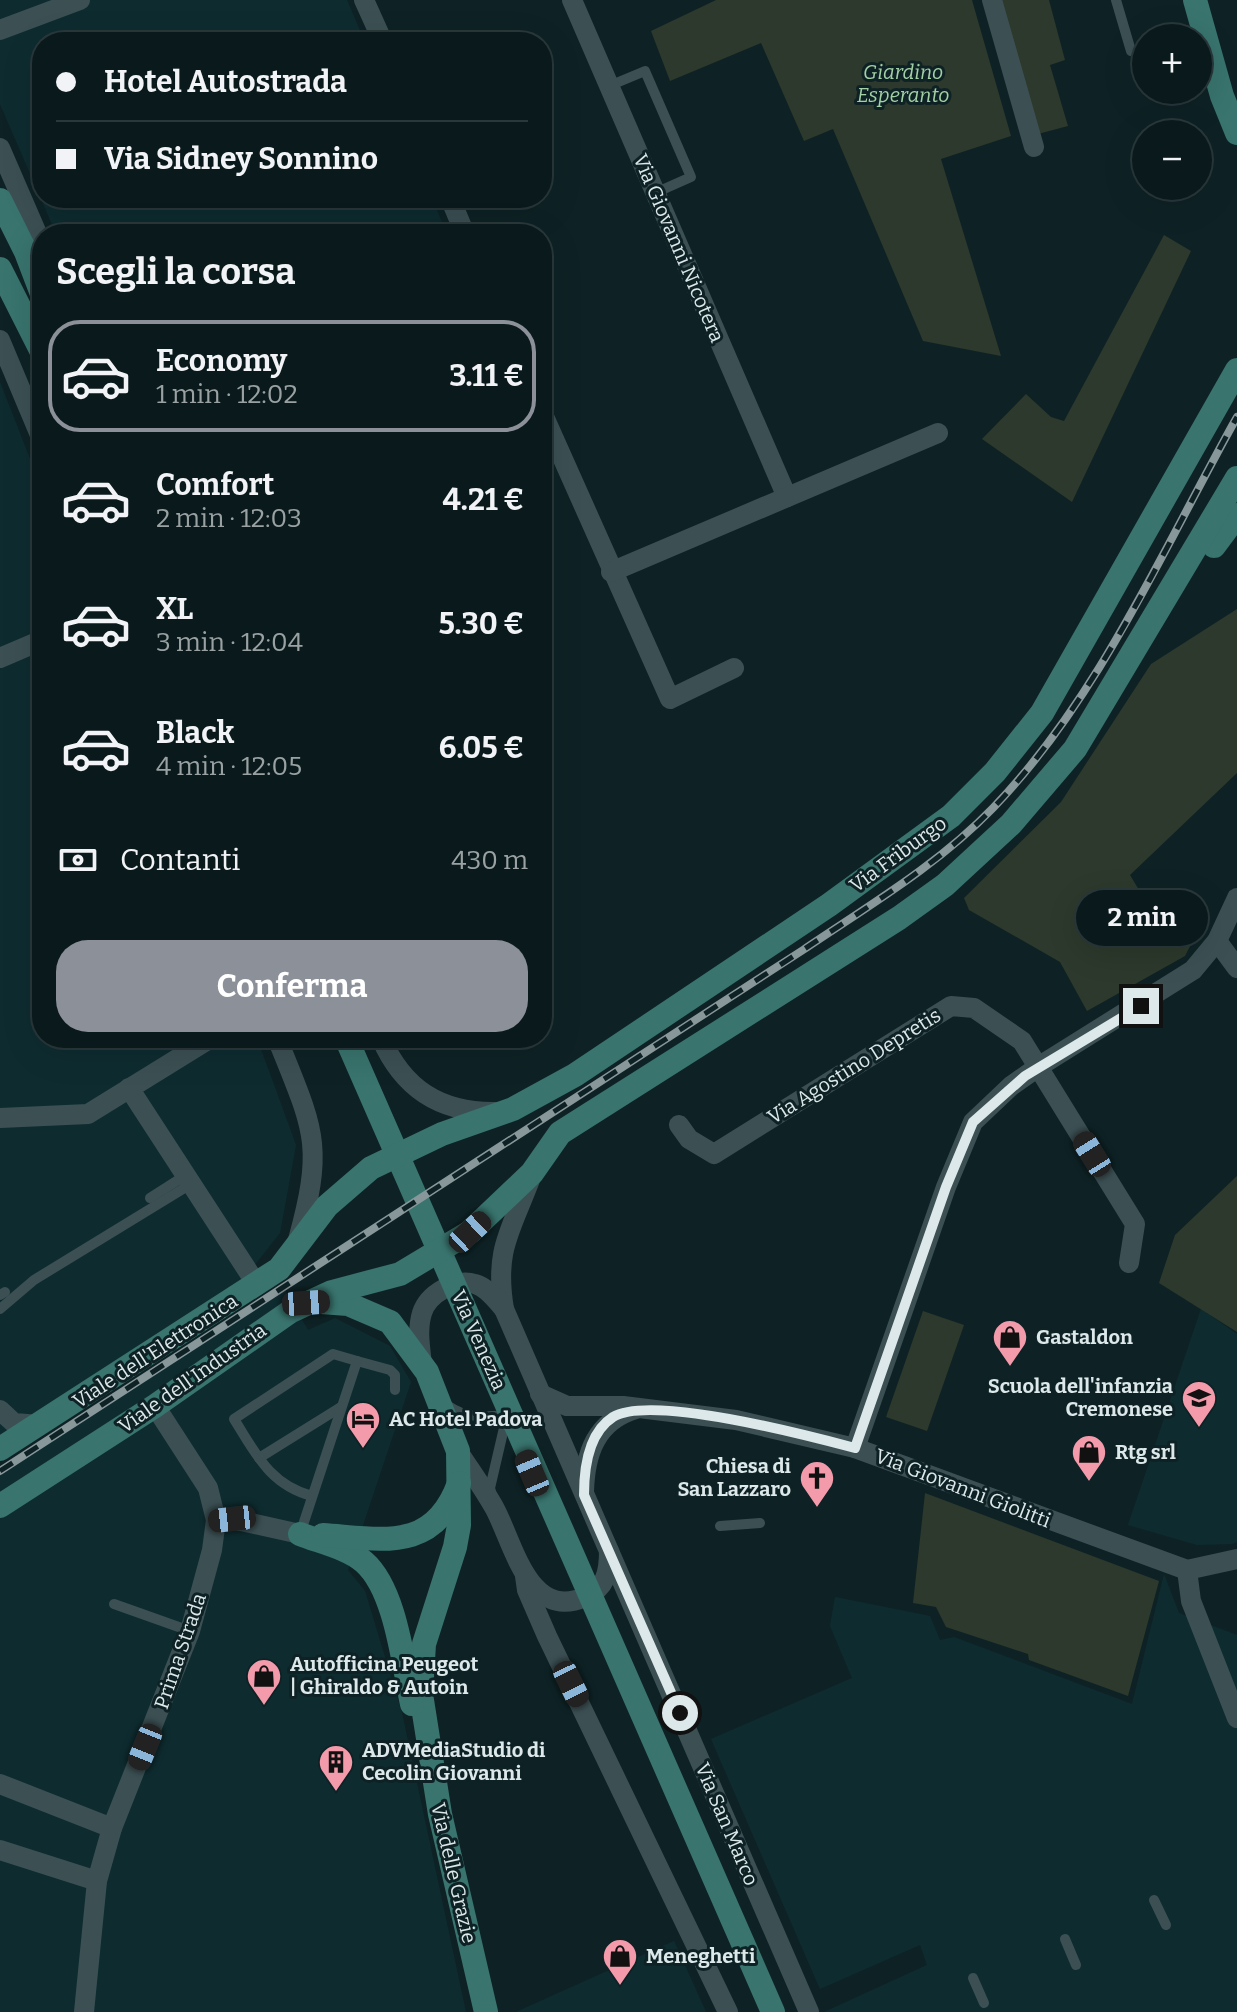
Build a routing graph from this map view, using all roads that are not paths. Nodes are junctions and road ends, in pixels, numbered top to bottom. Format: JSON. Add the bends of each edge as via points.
{"nodes":[{"id":1,"x":80,"y":0,"type":"edge"},
{"id":2,"x":364,"y":0,"type":"edge"},
{"id":3,"x":572,"y":0,"type":"edge"},
{"id":4,"x":992,"y":0,"type":"edge"},
{"id":5,"x":1116,"y":0,"type":"edge"},
{"id":6,"x":1195,"y":0,"type":"edge"},
{"id":7,"x":3,"y":28,"type":"edge"},
{"id":8,"x":378,"y":32,"type":"edge"},
{"id":9,"x":1131,"y":51,"type":"dead end"},
{"id":10,"x":609,"y":86,"type":"junction"},
{"id":11,"x":1237,"y":133,"type":"edge"},
{"id":12,"x":1034,"y":147,"type":"dead end"},
{"id":13,"x":0,"y":148,"type":"edge"},
{"id":14,"x":655,"y":193,"type":"junction"},
{"id":15,"x":0,"y":200,"type":"edge"},
{"id":16,"x":33,"y":224,"type":"edge"},
{"id":17,"x":0,"y":269,"type":"edge"},
{"id":18,"x":32,"y":269,"type":"edge"},
{"id":19,"x":32,"y":332,"type":"edge"},
{"id":20,"x":0,"y":340,"type":"edge"},
{"id":21,"x":1237,"y":370,"type":"edge"},
{"id":22,"x":32,"y":416,"type":"edge"},
{"id":23,"x":938,"y":433,"type":"dead end"},
{"id":24,"x":552,"y":435,"type":"edge"},
{"id":25,"x":1237,"y":478,"type":"edge"},
{"id":26,"x":787,"y":497,"type":"junction"},
{"id":27,"x":1237,"y":515,"type":"edge"},
{"id":28,"x":611,"y":572,"type":"junction"},
{"id":29,"x":1144,"y":637,"type":"junction"},
{"id":30,"x":32,"y":644,"type":"edge"},
{"id":31,"x":0,"y":658,"type":"edge"},
{"id":32,"x":734,"y":668,"type":"dead end"},
{"id":33,"x":1237,"y":898,"type":"edge"},
{"id":34,"x":1217,"y":941,"type":"junction"},
{"id":35,"x":1237,"y":968,"type":"edge"},
{"id":36,"x":195,"y":1048,"type":"edge"},
{"id":37,"x":281,"y":1048,"type":"edge"},
{"id":38,"x":350,"y":1048,"type":"edge"},
{"id":39,"x":386,"y":1048,"type":"edge"},
{"id":40,"x":1038,"y":1067,"type":"junction"},
{"id":41,"x":129,"y":1088,"type":"junction"},
{"id":42,"x":506,"y":1112,"type":"junction"},
{"id":43,"x":0,"y":1118,"type":"edge"},
{"id":44,"x":679,"y":1125,"type":"dead end"},
{"id":45,"x":532,"y":1173,"type":"junction"},
{"id":46,"x":188,"y":1180,"type":"junction"},
{"id":47,"x":150,"y":1198,"type":"dead end"},
{"id":48,"x":298,"y":1240,"type":"junction"},
{"id":49,"x":1129,"y":1263,"type":"dead end"},
{"id":50,"x":257,"y":1285,"type":"junction"},
{"id":51,"x":457,"y":1300,"type":"dead end"},
{"id":52,"x":306,"y":1303,"type":"junction"},
{"id":53,"x":0,"y":1309,"type":"edge"},
{"id":54,"x":504,"y":1309,"type":"junction"},
{"id":55,"x":357,"y":1361,"type":"junction"},
{"id":56,"x":422,"y":1364,"type":"junction"},
{"id":57,"x":395,"y":1390,"type":"dead end"},
{"id":58,"x":540,"y":1394,"type":"junction"},
{"id":59,"x":440,"y":1400,"type":"junction"},
{"id":60,"x":155,"y":1406,"type":"junction"},
{"id":61,"x":341,"y":1407,"type":"junction"},
{"id":62,"x":636,"y":1409,"type":"junction"},
{"id":63,"x":0,"y":1410,"type":"edge"},
{"id":64,"x":507,"y":1415,"type":"junction"},
{"id":65,"x":40,"y":1425,"type":"junction"},
{"id":66,"x":855,"y":1448,"type":"junction"},
{"id":67,"x":0,"y":1449,"type":"edge"},
{"id":68,"x":458,"y":1451,"type":"junction"},
{"id":69,"x":259,"y":1458,"type":"junction"},
{"id":70,"x":459,"y":1480,"type":"junction"},
{"id":71,"x":584,"y":1495,"type":"junction"},
{"id":72,"x":312,"y":1496,"type":"junction"},
{"id":73,"x":0,"y":1506,"type":"edge"},
{"id":74,"x":494,"y":1506,"type":"junction"},
{"id":75,"x":216,"y":1520,"type":"junction"},
{"id":76,"x":760,"y":1523,"type":"dead end"},
{"id":77,"x":720,"y":1526,"type":"dead end"},
{"id":78,"x":300,"y":1534,"type":"junction"},
{"id":79,"x":609,"y":1547,"type":"junction"},
{"id":80,"x":1237,"y":1559,"type":"edge"},
{"id":81,"x":1187,"y":1570,"type":"junction"},
{"id":82,"x":525,"y":1576,"type":"junction"},
{"id":83,"x":578,"y":1576,"type":"dead end"},
{"id":84,"x":114,"y":1604,"type":"dead end"},
{"id":85,"x":190,"y":1631,"type":"junction"},
{"id":86,"x":612,"y":1641,"type":"joint"},
{"id":87,"x":1229,"y":1675,"type":"edge"},
{"id":88,"x":1237,"y":1718,"type":"edge"},
{"id":89,"x":433,"y":1774,"type":"junction"},
{"id":90,"x":0,"y":1784,"type":"edge"},
{"id":91,"x":112,"y":1828,"type":"junction"},
{"id":92,"x":0,"y":1850,"type":"edge"},
{"id":93,"x":97,"y":1881,"type":"junction"},
{"id":94,"x":1154,"y":1900,"type":"dead end"},
{"id":95,"x":1166,"y":1925,"type":"dead end"},
{"id":96,"x":1065,"y":1939,"type":"dead end"},
{"id":97,"x":1076,"y":1965,"type":"dead end"},
{"id":98,"x":973,"y":1978,"type":"dead end"},
{"id":99,"x":984,"y":2003,"type":"dead end"},
{"id":100,"x":84,"y":2012,"type":"edge"},
{"id":101,"x":486,"y":2012,"type":"edge"},
{"id":102,"x":728,"y":2012,"type":"edge"},
{"id":103,"x":773,"y":2012,"type":"edge"},
{"id":104,"x":809,"y":2012,"type":"edge"}],
"edges":[{"from":1,"to":7,"type":"street"},
{"from":2,"to":8,"type":"street"},
{"from":3,"to":10,"type":"street","name":"Via Giovanni Nicotera"},
{"from":4,"to":12,"type":"street"},
{"from":5,"to":9,"type":"lane"},
{"from":6,"to":11,"type":"street"},
{"from":10,"to":14,"type":"street","name":"Via Giovanni Nicotera"},
{"from":10,"to":14,"type":"lane","via":[[645,71],[691,177]]},
{"from":13,"to":16,"type":"street"},
{"from":14,"to":26,"type":"street","name":"Via Giovanni Nicotera"},
{"from":15,"to":18,"type":"street"},
{"from":17,"to":19,"type":"street"},
{"from":20,"to":22,"type":"street"},
{"from":21,"to":42,"type":"street","name":"Via Friburgo","via":[[1042,713],[995,772],[951,816],[829,905],[575,1075]]},
{"from":23,"to":26,"type":"street"},
{"from":24,"to":28,"type":"street"},
{"from":25,"to":29,"type":"street"},
{"from":26,"to":28,"type":"street"},
{"from":27,"to":29,"type":"street","via":[[1174,605]]},
{"from":28,"to":32,"type":"street","via":[[670,699]]},
{"from":29,"to":45,"type":"street","via":[[1075,749],[1011,824],[945,885],[560,1133]]},
{"from":30,"to":31,"type":"street"},
{"from":33,"to":34,"type":"street"},
{"from":34,"to":35,"type":"street"},
{"from":34,"to":40,"type":"street","via":[[1193,970]]},
{"from":36,"to":41,"type":"street"},
{"from":37,"to":48,"type":"street","via":[[313,1136],[313,1178]]},
{"from":38,"to":86,"type":"street","name":"Via Venezia"},
{"from":39,"to":42,"type":"street","via":[[400,1073],[427,1098],[470,1113]]},
{"from":40,"to":44,"type":"street","name":"Via Agostino Depretis","via":[[1010,1029],[974,1008],[951,1006],[714,1154],[689,1139]]},
{"from":40,"to":49,"type":"street","name":"Via Agostino Depretis","via":[[1135,1224]]},
{"from":40,"to":66,"type":"street","via":[[973,1122]]},
{"from":41,"to":43,"type":"street","via":[[88,1114]]},
{"from":41,"to":46,"type":"street"},
{"from":42,"to":48,"type":"street","name":"Via Friburgo","via":[[387,1159],[343,1189]]},
{"from":45,"to":52,"type":"street","name":"Viale dell'Industria","via":[[470,1232],[438,1253],[400,1274]]},
{"from":45,"to":54,"type":"street","name":"Via San Marco","via":[[500,1263]]},
{"from":46,"to":47,"type":"lane"},
{"from":46,"to":50,"type":"street"},
{"from":46,"to":53,"type":"lane","via":[[156,1207],[34,1280]]},
{"from":48,"to":50,"type":"street","name":"Viale dell'Elettronica","via":[[286,1262]]},
{"from":50,"to":65,"type":"street","name":"Viale dell'Elettronica"},
{"from":51,"to":64,"type":"lane"},
{"from":52,"to":56,"type":"street","name":"Via San Marco","via":[[333,1301],[371,1311],[390,1322]]},
{"from":52,"to":60,"type":"street","name":"Viale dell'Industria"},
{"from":54,"to":56,"type":"street","name":"Via San Marco","via":[[474,1284],[459,1283],[441,1291],[423,1309]]},
{"from":54,"to":58,"type":"street","name":"Via San Marco"},
{"from":55,"to":57,"type":"lane","via":[[390,1370]]},
{"from":55,"to":61,"type":"lane"},
{"from":55,"to":69,"type":"lane","via":[[333,1354],[234,1419]]},
{"from":56,"to":59,"type":"street","name":"Via San Marco"},
{"from":58,"to":62,"type":"street","name":"Via Giovanni Giolitti","via":[[567,1406]]},
{"from":58,"to":71,"type":"street","name":"Via San Marco"},
{"from":59,"to":64,"type":"lane","via":[[460,1415]]},
{"from":59,"to":68,"type":"street","name":"Via San Marco"},
{"from":60,"to":73,"type":"street","name":"Viale dell'Industria"},
{"from":60,"to":75,"type":"street","name":"Prima Strada","via":[[208,1488]]},
{"from":61,"to":69,"type":"lane"},
{"from":61,"to":72,"type":"lane"},
{"from":62,"to":66,"type":"street","name":"Via Giovanni Giolitti","via":[[736,1420]]},
{"from":62,"to":71,"type":"street","via":[[615,1415],[594,1439],[584,1471]]},
{"from":63,"to":65,"type":"street","via":[[14,1423]]},
{"from":64,"to":74,"type":"lane","via":[[490,1488]]},
{"from":64,"to":83,"type":"lane"},
{"from":65,"to":67,"type":"street","name":"Viale dell'Elettronica"},
{"from":66,"to":81,"type":"street","name":"Via Giovanni Giolitti"},
{"from":68,"to":70,"type":"street","name":"Via delle Grazie"},
{"from":68,"to":74,"type":"street","name":"Via San Marco"},
{"from":69,"to":72,"type":"lane","via":[[268,1473],[293,1491]]},
{"from":70,"to":78,"type":"street","via":[[438,1517],[408,1538],[382,1542]]},
{"from":70,"to":89,"type":"street","name":"Via delle Grazie","via":[[455,1547],[424,1644],[421,1694]]},
{"from":71,"to":79,"type":"street","name":"Via San Marco"},
{"from":72,"to":78,"type":"lane"},
{"from":74,"to":82,"type":"street","name":"Via San Marco"},
{"from":75,"to":78,"type":"street"},
{"from":75,"to":85,"type":"street","name":"Prima Strada"},
{"from":76,"to":77,"type":"lane"},
{"from":78,"to":89,"type":"street","via":[[364,1562],[379,1582]]},
{"from":79,"to":82,"type":"street","name":"Via San Marco","via":[[606,1579],[597,1591],[575,1600],[552,1600]]},
{"from":79,"to":104,"type":"street","name":"Via San Marco"},
{"from":80,"to":81,"type":"street"},
{"from":81,"to":87,"type":"street","via":[[1191,1601]]},
{"from":82,"to":102,"type":"street","name":"Via San Marco","via":[[547,1636]]},
{"from":84,"to":85,"type":"lane"},
{"from":85,"to":91,"type":"street","name":"Prima Strada"},
{"from":86,"to":103,"type":"street","name":"Via San Marco"},
{"from":87,"to":88,"type":"street"},
{"from":89,"to":101,"type":"street","name":"Via delle Grazie"},
{"from":90,"to":91,"type":"street"},
{"from":91,"to":93,"type":"street","name":"Prima Strada"},
{"from":92,"to":93,"type":"street"},
{"from":93,"to":100,"type":"street","name":"Prima Strada"},
{"from":94,"to":95,"type":"lane"},
{"from":96,"to":97,"type":"lane"},
{"from":98,"to":99,"type":"lane"}]}
